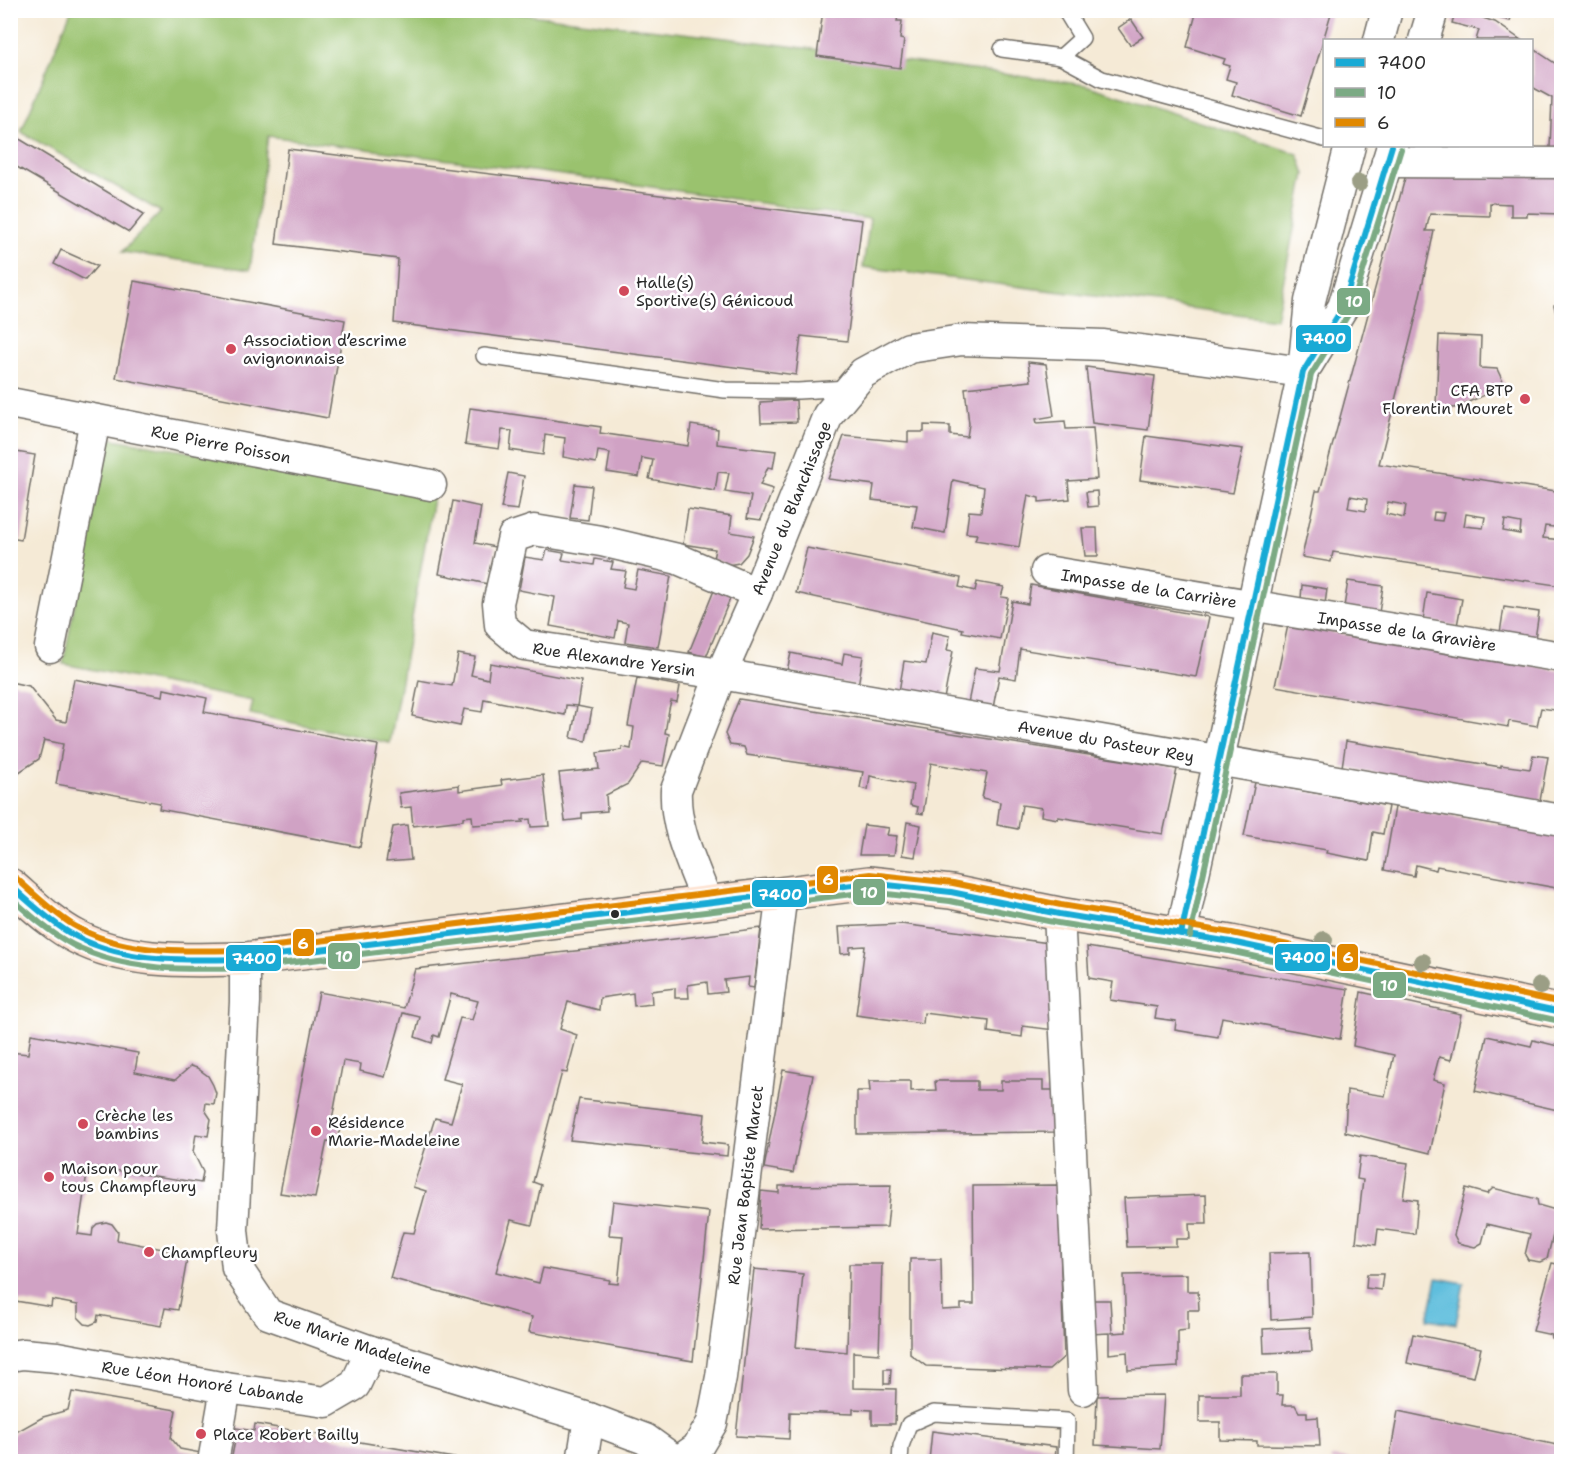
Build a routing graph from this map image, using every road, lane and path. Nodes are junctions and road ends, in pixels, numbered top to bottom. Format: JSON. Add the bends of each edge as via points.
{"nodes":[{"id":1,"x":1065,"y":10,"type":"edge"},
{"id":2,"x":1387,"y":10,"type":"edge"},
{"id":3,"x":1433,"y":10,"type":"edge"},
{"id":4,"x":1379,"y":39,"type":"edge"},
{"id":5,"x":1424,"y":39,"type":"edge"},
{"id":6,"x":1002,"y":49,"type":"dead end"},
{"id":7,"x":1061,"y":57,"type":"junction"},
{"id":8,"x":1323,"y":139,"type":"edge"},
{"id":9,"x":1349,"y":147,"type":"edge"},
{"id":10,"x":1389,"y":154,"type":"edge"},
{"id":11,"x":1562,"y":163,"type":"edge"},
{"id":12,"x":484,"y":356,"type":"dead end"},
{"id":13,"x":1303,"y":372,"type":"junction"},
{"id":14,"x":851,"y":388,"type":"junction"},
{"id":15,"x":10,"y":404,"type":"edge"},
{"id":16,"x":95,"y":420,"type":"junction"},
{"id":17,"x":431,"y":485,"type":"dead end"},
{"id":18,"x":1046,"y":571,"type":"dead end"},
{"id":19,"x":757,"y":592,"type":"junction"},
{"id":20,"x":1253,"y":606,"type":"junction"},
{"id":21,"x":50,"y":647,"type":"dead end"},
{"id":22,"x":1562,"y":657,"type":"edge"},
{"id":23,"x":721,"y":674,"type":"junction"},
{"id":24,"x":1219,"y":760,"type":"junction"},
{"id":25,"x":1562,"y":820,"type":"edge"},
{"id":26,"x":10,"y":885,"type":"edge"},
{"id":27,"x":782,"y":893,"type":"junction"},
{"id":28,"x":707,"y":902,"type":"junction"},
{"id":29,"x":1059,"y":914,"type":"junction"},
{"id":30,"x":1180,"y":934,"type":"junction"},
{"id":31,"x":245,"y":959,"type":"junction"},
{"id":32,"x":1562,"y":1012,"type":"edge"},
{"id":33,"x":371,"y":1351,"type":"junction"},
{"id":34,"x":10,"y":1356,"type":"edge"},
{"id":35,"x":226,"y":1388,"type":"junction"},
{"id":36,"x":1083,"y":1390,"type":"dead end"},
{"id":37,"x":589,"y":1418,"type":"junction"},
{"id":38,"x":213,"y":1461,"type":"edge"},
{"id":39,"x":582,"y":1461,"type":"edge"},
{"id":40,"x":677,"y":1461,"type":"edge"},
{"id":41,"x":900,"y":1461,"type":"edge"},
{"id":42,"x":1066,"y":1461,"type":"edge"}],
"edges":[{"from":1,"to":7,"type":"lane","via":[[1082,38]]},
{"from":2,"to":4,"type":"street"},
{"from":3,"to":5,"type":"street"},
{"from":6,"to":7,"type":"lane"},
{"from":7,"to":8,"type":"lane","via":[[1102,79]]},
{"from":9,"to":13,"type":"street","via":[[1310,301]]},
{"from":10,"to":11,"type":"street"},
{"from":10,"to":13,"type":"street","via":[[1343,307]]},
{"from":12,"to":14,"type":"lane","via":[[725,390],[798,392]]},
{"from":13,"to":14,"type":"street","name":"Avenue du Blanchissage","via":[[1104,345],[962,340],[909,348],[863,373]]},
{"from":13,"to":20,"type":"street"},
{"from":14,"to":19,"type":"street","name":"Avenue du Blanchissage","via":[[828,415]]},
{"from":15,"to":16,"type":"street","name":"Rue Pierre Poisson"},
{"from":16,"to":17,"type":"street","name":"Rue Pierre Poisson"},
{"from":16,"to":21,"type":"street"},
{"from":18,"to":20,"type":"street","name":"Impasse de la Carrière"},
{"from":19,"to":23,"type":"street","name":"Avenue du Blanchissage"},
{"from":19,"to":23,"type":"street","name":"Rue Alexandre Yersin","via":[[678,559],[601,541],[534,530],[513,537],[498,603],[500,625],[524,645]]},
{"from":20,"to":22,"type":"street","name":"Impasse de la Gravière"},
{"from":20,"to":24,"type":"street"},
{"from":23,"to":24,"type":"street","name":"Avenue du Pasteur Rey"},
{"from":23,"to":28,"type":"street","name":"Avenue du Blanchissage","via":[[676,790],[678,821]]},
{"from":24,"to":25,"type":"street","name":"Avenue du Pasteur Rey"},
{"from":24,"to":30,"type":"street"},
{"from":26,"to":31,"type":"street","via":[[75,936],[106,950],[180,960]]},
{"from":27,"to":28,"type":"street"},
{"from":27,"to":29,"type":"street","via":[[869,883],[951,892]]},
{"from":27,"to":40,"type":"street","name":"Rue Jean Baptiste Marcet","via":[[712,1423],[698,1448]]},
{"from":28,"to":31,"type":"street"},
{"from":29,"to":30,"type":"street"},
{"from":29,"to":36,"type":"street"},
{"from":30,"to":32,"type":"street"},
{"from":31,"to":33,"type":"street","name":"Rue Marie Madeleine","via":[[233,1230],[237,1268],[268,1314]]},
{"from":33,"to":35,"type":"street","name":"Rue Léon Honoré Labande","via":[[354,1385],[326,1402]]},
{"from":33,"to":37,"type":"street","name":"Rue Marie Madeleine"},
{"from":34,"to":35,"type":"street","name":"Rue Léon Honoré Labande","via":[[57,1357]]},
{"from":35,"to":38,"type":"street"},
{"from":37,"to":39,"type":"street"},
{"from":37,"to":40,"type":"street","name":"Rue Marie Madeleine","via":[[645,1438]]},
{"from":41,"to":42,"type":"lane","via":[[909,1424],[934,1413],[1067,1421]]}]}
